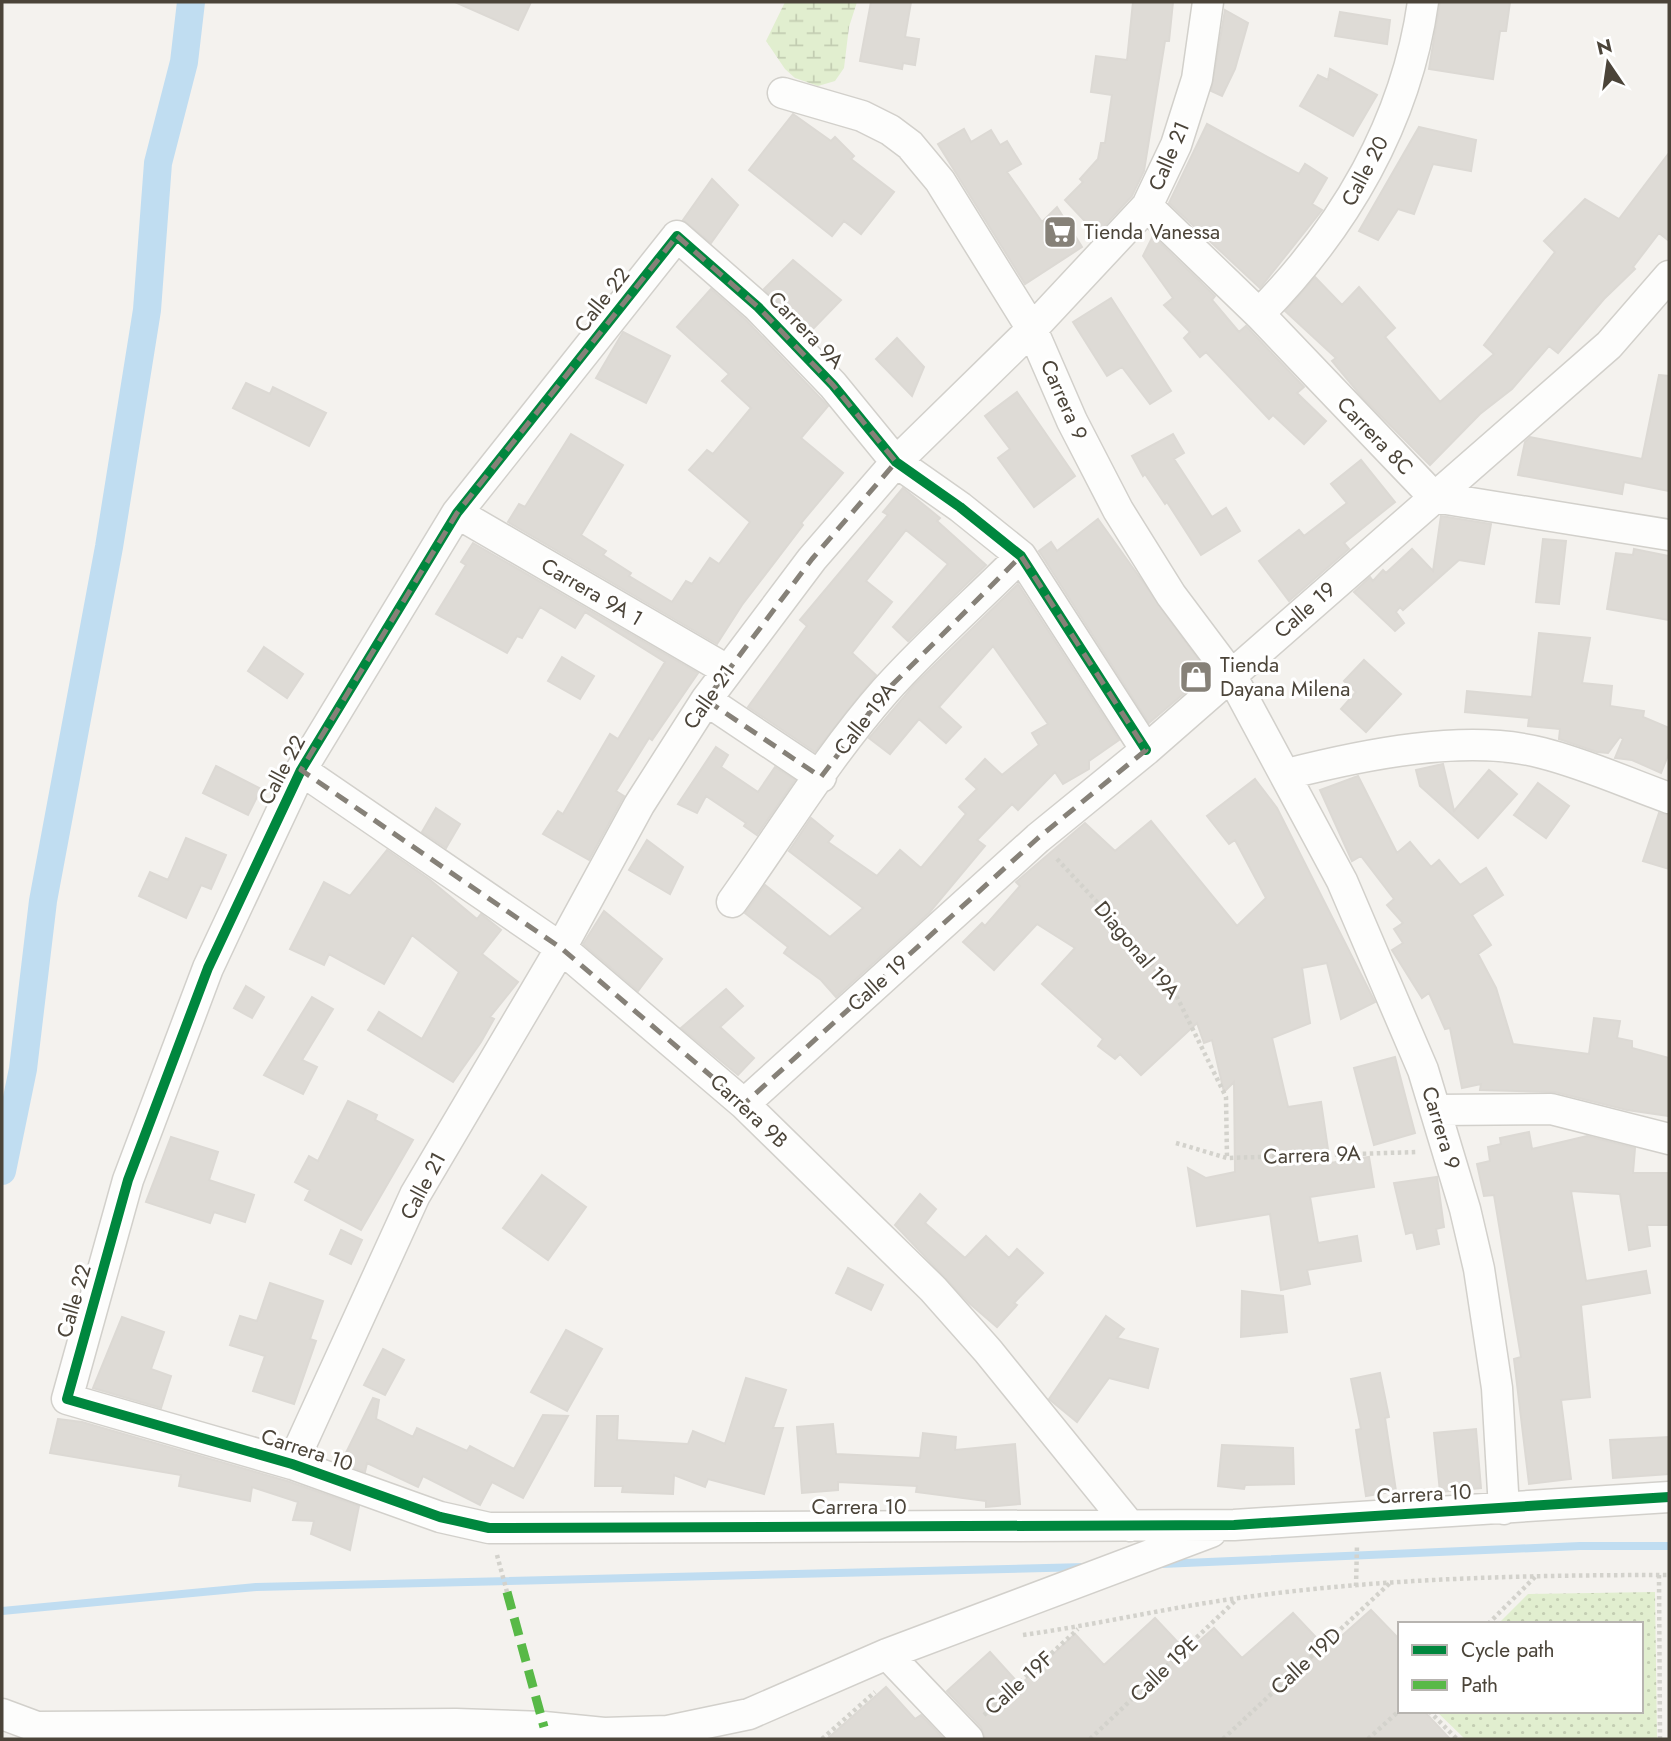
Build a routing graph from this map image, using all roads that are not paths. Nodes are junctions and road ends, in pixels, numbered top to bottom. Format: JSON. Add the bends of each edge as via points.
{"nodes":[{"id":1,"x":1208,"y":2,"type":"edge"},
{"id":2,"x":1423,"y":2,"type":"edge"},
{"id":3,"x":783,"y":93,"type":"dead end"},
{"id":4,"x":1147,"y":206,"type":"junction"},
{"id":5,"x":677,"y":236,"type":"joint"},
{"id":6,"x":1669,"y":276,"type":"edge"},
{"id":7,"x":1259,"y":314,"type":"junction"},
{"id":8,"x":1032,"y":329,"type":"junction"},
{"id":9,"x":896,"y":462,"type":"junction"},
{"id":10,"x":1434,"y":497,"type":"junction"},
{"id":11,"x":457,"y":513,"type":"junction"},
{"id":12,"x":1669,"y":535,"type":"edge"},
{"id":13,"x":1021,"y":556,"type":"junction"},
{"id":14,"x":727,"y":670,"type":"junction"},
{"id":15,"x":1231,"y":675,"type":"junction"},
{"id":16,"x":706,"y":700,"type":"junction"},
{"id":17,"x":1146,"y":750,"type":"junction"},
{"id":18,"x":301,"y":770,"type":"junction"},
{"id":19,"x":1287,"y":774,"type":"junction"},
{"id":20,"x":821,"y":776,"type":"junction"},
{"id":21,"x":1669,"y":798,"type":"edge"},
{"id":22,"x":732,"y":902,"type":"dead end"},
{"id":23,"x":561,"y":948,"type":"junction"},
{"id":24,"x":744,"y":1104,"type":"junction"},
{"id":25,"x":1437,"y":1110,"type":"junction"},
{"id":26,"x":1669,"y":1139,"type":"edge"},
{"id":27,"x":67,"y":1399,"type":"joint"},
{"id":28,"x":292,"y":1464,"type":"junction"},
{"id":29,"x":1669,"y":1497,"type":"edge"},
{"id":30,"x":1504,"y":1509,"type":"junction"},
{"id":31,"x":1234,"y":1525,"type":"junction"},
{"id":32,"x":1130,"y":1526,"type":"junction"},
{"id":33,"x":894,"y":1661,"type":"junction"},
{"id":34,"x":2,"y":1714,"type":"edge"},
{"id":35,"x":749,"y":1714,"type":"junction"},
{"id":36,"x":25,"y":1733,"type":"edge"},
{"id":37,"x":668,"y":1735,"type":"edge"},
{"id":38,"x":965,"y":1737,"type":"edge"},
{"id":39,"x":724,"y":1739,"type":"edge"}],
"edges":[{"from":1,"to":4,"type":"street","name":"Calle 21","via":[[1197,79],[1176,145]]},
{"from":2,"to":7,"type":"street","name":"Calle 20","via":[[1409,69],[1374,159],[1323,242]]},
{"from":3,"to":8,"type":"street","name":"Carrera 9","via":[[862,117],[910,145],[940,181]]},
{"from":4,"to":7,"type":"street","name":"Carrera 8C"},
{"from":4,"to":8,"type":"street","name":"Calle 21"},
{"from":5,"to":9,"type":"street","name":"Carrera 9A","via":[[758,307],[833,384]]},
{"from":5,"to":11,"type":"street","name":"Calle 22"},
{"from":6,"to":10,"type":"street","name":"Calle 19","via":[[1609,345]]},
{"from":7,"to":10,"type":"street","name":"Carrera 8C"},
{"from":8,"to":9,"type":"street","name":"Calle 21"},
{"from":8,"to":15,"type":"street","name":"Carrera 9","via":[[1118,510],[1171,595]]},
{"from":9,"to":13,"type":"street","name":"Carrera 9A"},
{"from":9,"to":14,"type":"street","name":"Calle 21","via":[[812,559]]},
{"from":10,"to":12,"type":"street"},
{"from":10,"to":15,"type":"street","name":"Calle 19"},
{"from":11,"to":14,"type":"street","name":"Carrera 9A 1"},
{"from":11,"to":18,"type":"street","name":"Calle 22"},
{"from":13,"to":17,"type":"street"},
{"from":13,"to":20,"type":"street","name":"Calle 19A","via":[[885,692]]},
{"from":14,"to":16,"type":"street","name":"Calle 21"},
{"from":15,"to":17,"type":"street","name":"Calle 19"},
{"from":15,"to":19,"type":"street","name":"Carrera 9"},
{"from":16,"to":20,"type":"street"},
{"from":16,"to":23,"type":"street","name":"Calle 21","via":[[639,805]]},
{"from":17,"to":24,"type":"street","name":"Calle 19","via":[[1038,838]]},
{"from":18,"to":23,"type":"street","name":"Carrera 9B"},
{"from":18,"to":27,"type":"street","name":"Calle 22","via":[[208,968],[128,1181]]},
{"from":19,"to":21,"type":"street","via":[[1395,751],[1507,747],[1542,753]]},
{"from":19,"to":25,"type":"street","name":"Carrera 9","via":[[1342,881]]},
{"from":20,"to":22,"type":"street","name":"Calle 19A"},
{"from":23,"to":24,"type":"street","name":"Carrera 9B"},
{"from":23,"to":28,"type":"street","name":"Calle 21","via":[[415,1195]]},
{"from":24,"to":32,"type":"street","name":"Carrera 9B","via":[[933,1289]]},
{"from":25,"to":26,"type":"street","via":[[1551,1109]]},
{"from":25,"to":30,"type":"street","name":"Carrera 9","via":[[1471,1233],[1489,1328]]},
{"from":27,"to":28,"type":"street","name":"Carrera 10"},
{"from":28,"to":32,"type":"street","name":"Carrera 10","via":[[440,1517],[489,1528]]},
{"from":29,"to":30,"type":"street","name":"Carrera 10"},
{"from":30,"to":31,"type":"street","name":"Carrera 10"},
{"from":31,"to":32,"type":"street","name":"Carrera 10"},
{"from":31,"to":33,"type":"street","name":"Carrera 10","via":[[1106,1572]]},
{"from":33,"to":35,"type":"street","name":"Carrera 10"},
{"from":33,"to":38,"type":"street"},
{"from":34,"to":36,"type":"street","name":"Carrera 10"},
{"from":35,"to":37,"type":"street","name":"Carrera 10"},
{"from":35,"to":39,"type":"street"},
{"from":36,"to":37,"type":"street","name":"Carrera 10","via":[[456,1724]]}]}
